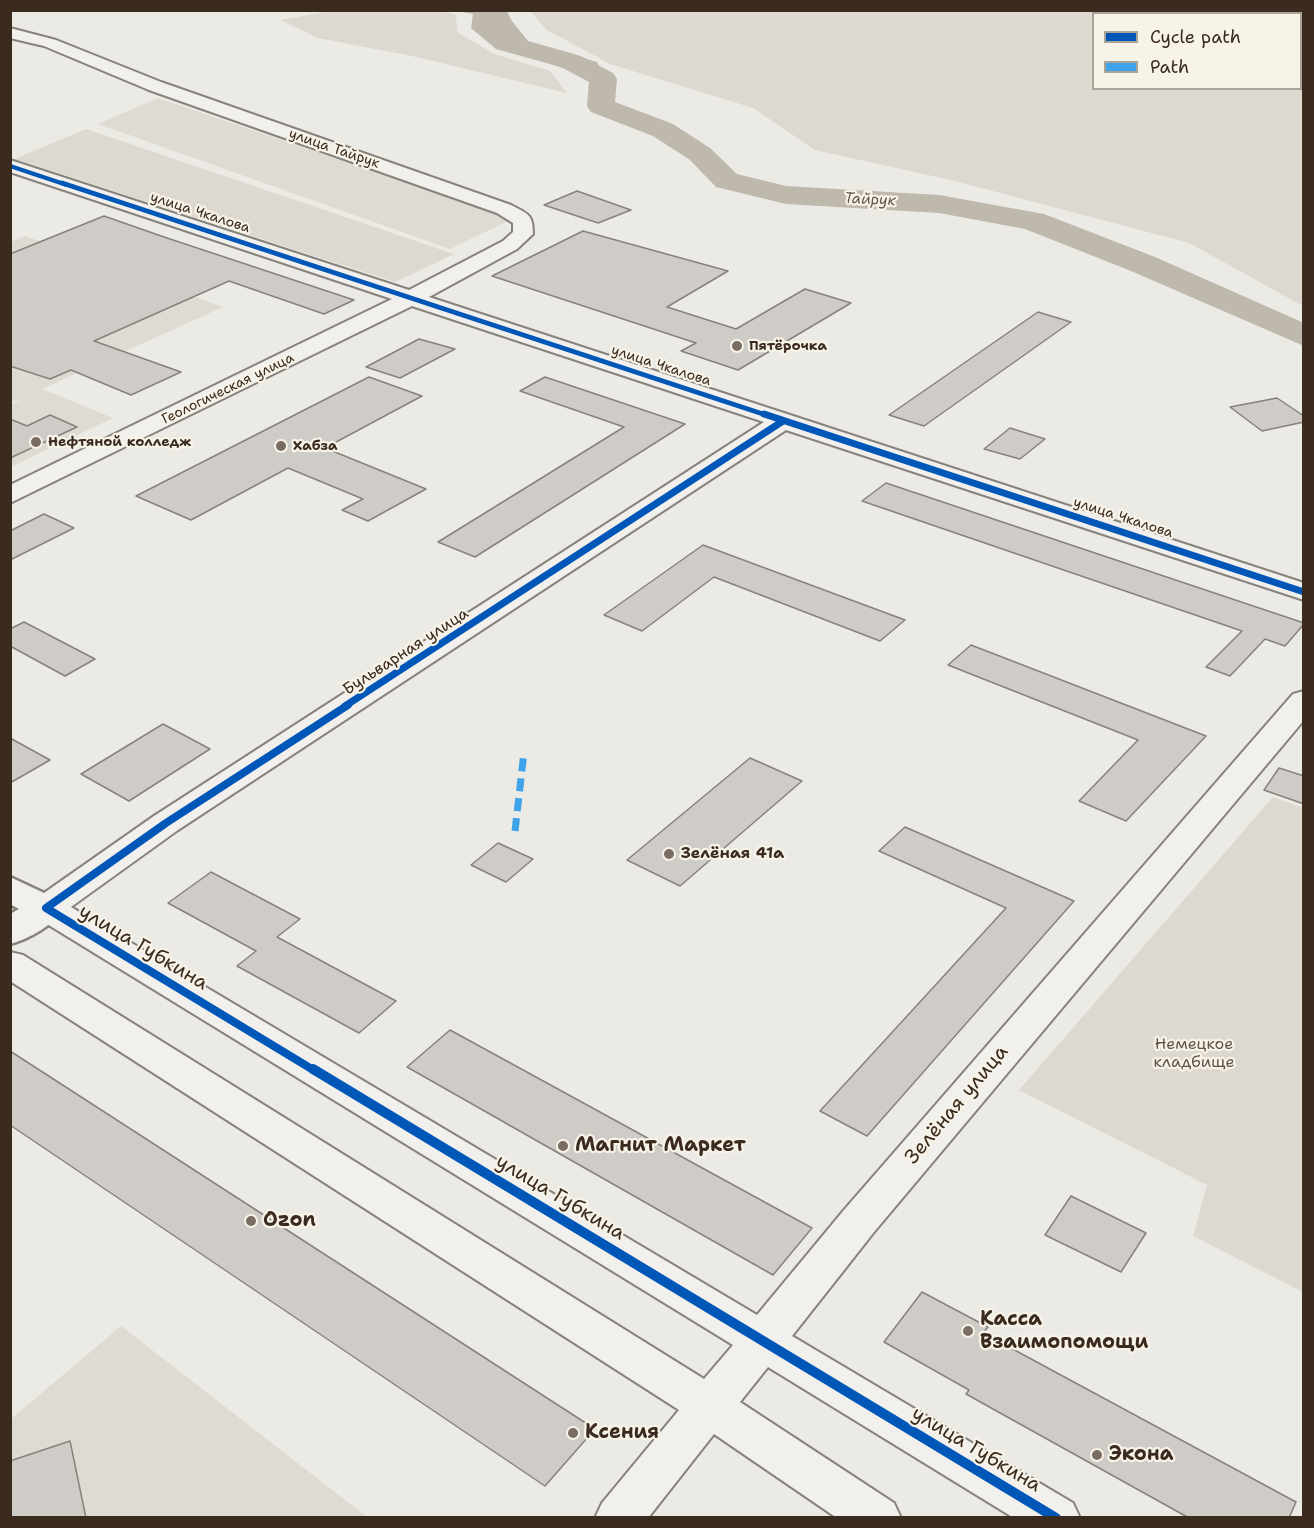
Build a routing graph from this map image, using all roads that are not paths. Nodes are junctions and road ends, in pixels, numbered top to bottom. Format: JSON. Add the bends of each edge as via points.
{"nodes":[{"id":1,"x":10,"y":33,"type":"edge"},
{"id":2,"x":10,"y":166,"type":"edge"},
{"id":3,"x":413,"y":297,"type":"junction"},
{"id":4,"x":783,"y":421,"type":"junction"},
{"id":5,"x":10,"y":495,"type":"edge"},
{"id":6,"x":1304,"y":592,"type":"edge"},
{"id":7,"x":1304,"y":700,"type":"edge"},
{"id":8,"x":10,"y":889,"type":"edge"},
{"id":9,"x":46,"y":908,"type":"junction"},
{"id":10,"x":10,"y":932,"type":"edge"},
{"id":11,"x":10,"y":964,"type":"edge"},
{"id":12,"x":761,"y":1339,"type":"junction"},
{"id":13,"x":708,"y":1405,"type":"junction"},
{"id":14,"x":619,"y":1518,"type":"edge"},
{"id":15,"x":877,"y":1518,"type":"edge"},
{"id":16,"x":1056,"y":1518,"type":"edge"}],
"edges":[{"from":1,"to":3,"type":"street","name":"улица Тайрук","via":[[50,43],[155,86],[493,205],[523,220],[523,234],[510,245]]},
{"from":2,"to":3,"type":"street","name":"улица Чкалова"},
{"from":3,"to":4,"type":"street","name":"улица Чкалова"},
{"from":3,"to":5,"type":"street","name":"Геологическая улица"},
{"from":4,"to":6,"type":"street","name":"улица Чкалова"},
{"from":4,"to":9,"type":"street","name":"Бульварная улица","via":[[166,824]]},
{"from":7,"to":12,"type":"street","name":"Зелёная улица"},
{"from":8,"to":9,"type":"main road","name":"улица Губкина"},
{"from":9,"to":10,"type":"main road","name":"Бульварная улица"},
{"from":9,"to":12,"type":"street","name":"улица Губкина"},
{"from":11,"to":13,"type":"street"},
{"from":12,"to":13,"type":"street","name":"Зелёная улица"},
{"from":12,"to":16,"type":"street","name":"улица Губкина"},
{"from":13,"to":14,"type":"street","name":"Зелёная улица"},
{"from":13,"to":15,"type":"street"}]}
